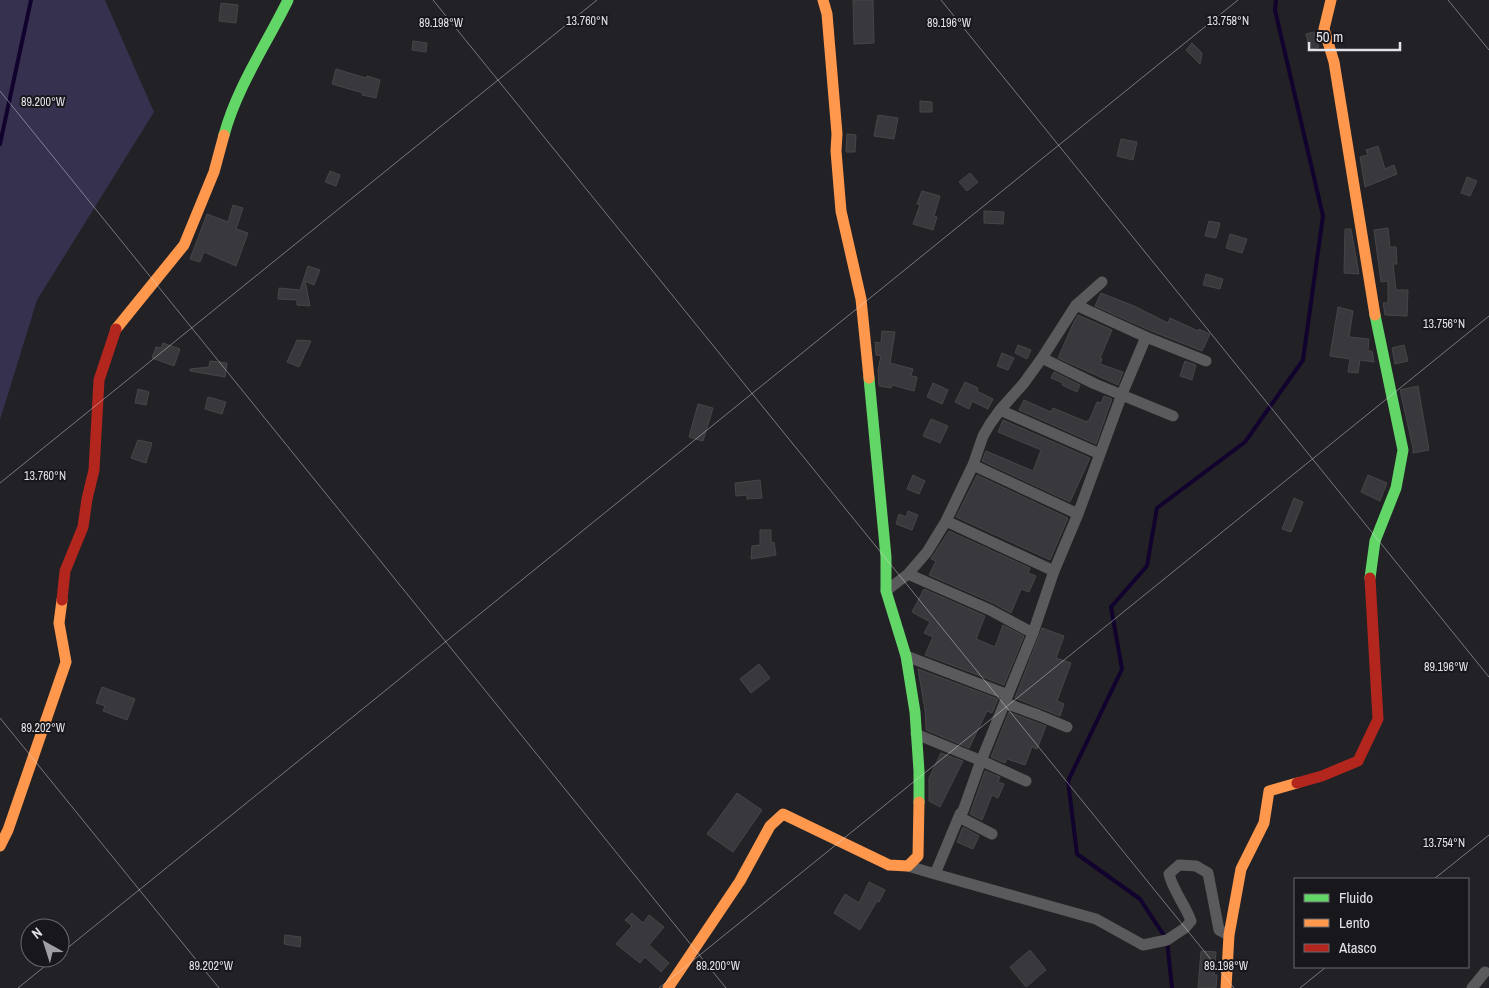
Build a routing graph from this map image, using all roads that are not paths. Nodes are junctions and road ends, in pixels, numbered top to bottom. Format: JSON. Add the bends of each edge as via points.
{"nodes":[{"id":1,"x":288,"y":0,"type":"edge"},
{"id":2,"x":823,"y":0,"type":"edge"},
{"id":3,"x":1331,"y":0,"type":"edge"},
{"id":4,"x":1102,"y":282,"type":"dead end"},
{"id":5,"x":1076,"y":305,"type":"junction"},
{"id":6,"x":1146,"y":337,"type":"junction"},
{"id":7,"x":1042,"y":358,"type":"junction"},
{"id":8,"x":1206,"y":360,"type":"dead end"},
{"id":9,"x":1122,"y":394,"type":"junction"},
{"id":10,"x":1000,"y":410,"type":"junction"},
{"id":11,"x":1173,"y":416,"type":"dead end"},
{"id":12,"x":1100,"y":454,"type":"junction"},
{"id":13,"x":973,"y":465,"type":"junction"},
{"id":14,"x":1078,"y":514,"type":"junction"},
{"id":15,"x":946,"y":521,"type":"junction"},
{"id":16,"x":1054,"y":571,"type":"junction"},
{"id":17,"x":908,"y":574,"type":"junction"},
{"id":18,"x":886,"y":591,"type":"junction"},
{"id":19,"x":1033,"y":633,"type":"junction"},
{"id":20,"x":906,"y":656,"type":"junction"},
{"id":21,"x":1006,"y":699,"type":"junction"},
{"id":22,"x":1067,"y":727,"type":"dead end"},
{"id":23,"x":916,"y":734,"type":"junction"},
{"id":24,"x":982,"y":761,"type":"junction"},
{"id":25,"x":1026,"y":781,"type":"dead end"},
{"id":26,"x":959,"y":817,"type":"junction"},
{"id":27,"x":992,"y":834,"type":"dead end"},
{"id":28,"x":0,"y":846,"type":"edge"},
{"id":29,"x":908,"y":866,"type":"junction"},
{"id":30,"x":936,"y":874,"type":"junction"},
{"id":31,"x":1229,"y":934,"type":"junction"},
{"id":32,"x":1485,"y":972,"type":"dead end"},
{"id":33,"x":668,"y":988,"type":"edge"},
{"id":34,"x":1226,"y":988,"type":"edge"},
{"id":35,"x":1472,"y":988,"type":"edge"}],
"edges":[{"from":1,"to":28,"type":"street","via":[[248,73],[228,119],[214,172],[184,245],[115,331],[99,380],[94,470],[84,527],[65,571],[59,624],[66,662]]},
{"from":2,"to":18,"type":"street","via":[[827,14],[836,125],[840,211],[861,299],[886,557]]},
{"from":3,"to":31,"type":"street","via":[[1324,29],[1334,62],[1378,332],[1403,450],[1396,488],[1375,541],[1370,576],[1378,719],[1358,762],[1269,791],[1264,823],[1241,869]]},
{"from":4,"to":5,"type":"street"},
{"from":5,"to":6,"type":"street"},
{"from":5,"to":7,"type":"street"},
{"from":6,"to":8,"type":"street"},
{"from":6,"to":9,"type":"street"},
{"from":7,"to":9,"type":"street"},
{"from":7,"to":10,"type":"street"},
{"from":9,"to":11,"type":"street"},
{"from":9,"to":12,"type":"street"},
{"from":10,"to":12,"type":"street"},
{"from":10,"to":13,"type":"street","via":[[983,436]]},
{"from":12,"to":14,"type":"street"},
{"from":13,"to":14,"type":"street"},
{"from":13,"to":15,"type":"street"},
{"from":14,"to":16,"type":"street"},
{"from":15,"to":16,"type":"street"},
{"from":15,"to":17,"type":"street","via":[[927,552]]},
{"from":16,"to":19,"type":"street"},
{"from":17,"to":18,"type":"street"},
{"from":17,"to":19,"type":"street"},
{"from":18,"to":20,"type":"street"},
{"from":19,"to":21,"type":"street"},
{"from":20,"to":21,"type":"street"},
{"from":20,"to":23,"type":"street"},
{"from":21,"to":22,"type":"street"},
{"from":21,"to":24,"type":"street"},
{"from":23,"to":24,"type":"street"},
{"from":23,"to":29,"type":"street","via":[[920,771],[918,856]]},
{"from":24,"to":25,"type":"street"},
{"from":24,"to":26,"type":"street"},
{"from":26,"to":27,"type":"street"},
{"from":26,"to":30,"type":"street"},
{"from":29,"to":30,"type":"street"},
{"from":29,"to":33,"type":"street","via":[[889,865],[783,814],[770,826],[740,881]]},
{"from":30,"to":31,"type":"street","via":[[1096,919],[1143,944],[1167,940],[1191,921],[1169,874],[1180,865],[1196,866],[1208,873],[1219,930]]},
{"from":31,"to":34,"type":"street"},
{"from":32,"to":35,"type":"street"}]}
